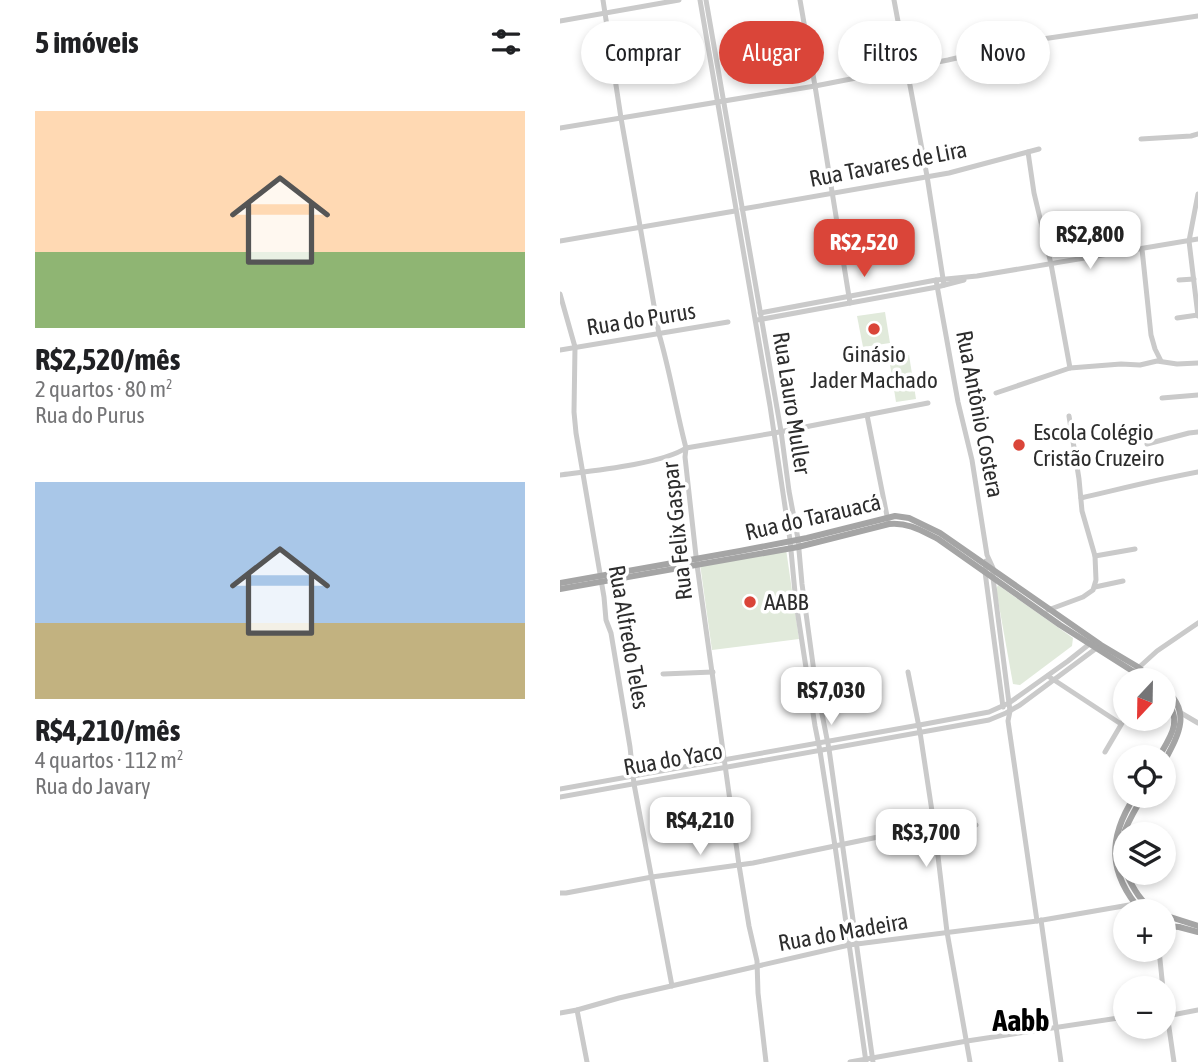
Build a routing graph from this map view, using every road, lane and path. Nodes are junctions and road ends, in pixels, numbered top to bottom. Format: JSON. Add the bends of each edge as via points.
{"nodes":[{"id":1,"x":603,"y":0,"type":"edge"},
{"id":2,"x":679,"y":0,"type":"edge"},
{"id":3,"x":700,"y":0,"type":"edge"},
{"id":4,"x":706,"y":0,"type":"edge"},
{"id":5,"x":800,"y":0,"type":"edge"},
{"id":6,"x":894,"y":0,"type":"edge"},
{"id":7,"x":605,"y":13,"type":"junction"},
{"id":8,"x":1198,"y":16,"type":"edge"},
{"id":9,"x":706,"y":20,"type":"junction"},
{"id":10,"x":898,"y":21,"type":"edge"},
{"id":11,"x":560,"y":22,"type":"edge"},
{"id":12,"x":942,"y":60,"type":"edge"},
{"id":13,"x":838,"y":81,"type":"edge"},
{"id":14,"x":910,"y":84,"type":"edge"},
{"id":15,"x":816,"y":86,"type":"junction"},
{"id":16,"x":720,"y":101,"type":"junction"},
{"id":17,"x":621,"y":118,"type":"junction"},
{"id":18,"x":560,"y":128,"type":"edge"},
{"id":19,"x":1198,"y":134,"type":"edge"},
{"id":20,"x":1141,"y":139,"type":"dead end"},
{"id":21,"x":1040,"y":149,"type":"dead end"},
{"id":22,"x":1028,"y":152,"type":"junction"},
{"id":23,"x":927,"y":176,"type":"junction"},
{"id":24,"x":832,"y":193,"type":"junction"},
{"id":25,"x":1198,"y":194,"type":"edge"},
{"id":26,"x":739,"y":210,"type":"junction"},
{"id":27,"x":641,"y":226,"type":"junction"},
{"id":28,"x":1198,"y":239,"type":"edge"},
{"id":29,"x":560,"y":241,"type":"edge"},
{"id":30,"x":1189,"y":241,"type":"junction"},
{"id":31,"x":1142,"y":249,"type":"junction"},
{"id":32,"x":1051,"y":264,"type":"junction"},
{"id":33,"x":936,"y":279,"type":"junction"},
{"id":34,"x":1194,"y":279,"type":"junction"},
{"id":35,"x":1179,"y":280,"type":"dead end"},
{"id":36,"x":944,"y":282,"type":"junction"},
{"id":37,"x":937,"y":287,"type":"junction"},
{"id":38,"x":560,"y":294,"type":"edge"},
{"id":39,"x":849,"y":299,"type":"junction"},
{"id":40,"x":1198,"y":316,"type":"edge"},
{"id":41,"x":758,"y":317,"type":"junction"},
{"id":42,"x":1177,"y":318,"type":"dead end"},
{"id":43,"x":728,"y":322,"type":"dead end"},
{"id":44,"x":659,"y":334,"type":"junction"},
{"id":45,"x":575,"y":347,"type":"junction"},
{"id":46,"x":560,"y":350,"type":"edge"},
{"id":47,"x":1161,"y":361,"type":"junction"},
{"id":48,"x":1198,"y":363,"type":"edge"},
{"id":49,"x":1070,"y":368,"type":"junction"},
{"id":50,"x":996,"y":393,"type":"dead end"},
{"id":51,"x":1198,"y":395,"type":"edge"},
{"id":52,"x":1162,"y":398,"type":"dead end"},
{"id":53,"x":928,"y":403,"type":"dead end"},
{"id":54,"x":867,"y":415,"type":"junction"},
{"id":55,"x":1069,"y":416,"type":"dead end"},
{"id":56,"x":777,"y":432,"type":"junction"},
{"id":57,"x":1198,"y":432,"type":"edge"},
{"id":58,"x":1147,"y":444,"type":"dead end"},
{"id":59,"x":686,"y":448,"type":"junction"},
{"id":60,"x":582,"y":472,"type":"junction"},
{"id":61,"x":1198,"y":472,"type":"edge"},
{"id":62,"x":560,"y":475,"type":"edge"},
{"id":63,"x":1081,"y":498,"type":"junction"},
{"id":64,"x":888,"y":521,"type":"junction"},
{"id":65,"x":794,"y":543,"type":"junction"},
{"id":66,"x":1135,"y":549,"type":"dead end"},
{"id":67,"x":988,"y":555,"type":"junction"},
{"id":68,"x":1096,"y":556,"type":"junction"},
{"id":69,"x":697,"y":562,"type":"junction"},
{"id":70,"x":985,"y":563,"type":"junction"},
{"id":71,"x":993,"y":569,"type":"junction"},
{"id":72,"x":985,"y":572,"type":"junction"},
{"id":73,"x":993,"y":578,"type":"junction"},
{"id":74,"x":601,"y":579,"type":"junction"},
{"id":75,"x":1123,"y":581,"type":"dead end"},
{"id":76,"x":560,"y":583,"type":"edge"},
{"id":77,"x":1095,"y":587,"type":"junction"},
{"id":78,"x":560,"y":589,"type":"edge"},
{"id":79,"x":993,"y":604,"type":"junction"},
{"id":80,"x":1050,"y":609,"type":"junction"},
{"id":81,"x":1041,"y":612,"type":"junction"},
{"id":82,"x":1196,"y":624,"type":"edge"},
{"id":83,"x":1198,"y":633,"type":"edge"},
{"id":84,"x":1095,"y":645,"type":"junction"},
{"id":85,"x":1133,"y":668,"type":"edge"},
{"id":86,"x":1138,"y":668,"type":"edge"},
{"id":87,"x":713,"y":672,"type":"junction"},
{"id":88,"x":908,"y":672,"type":"dead end"},
{"id":89,"x":663,"y":674,"type":"dead end"},
{"id":90,"x":1048,"y":676,"type":"junction"},
{"id":91,"x":1054,"y":681,"type":"junction"},
{"id":92,"x":1176,"y":702,"type":"edge"},
{"id":93,"x":1006,"y":705,"type":"junction"},
{"id":94,"x":1007,"y":713,"type":"junction"},
{"id":95,"x":1181,"y":713,"type":"junction"},
{"id":96,"x":1113,"y":719,"type":"edge"},
{"id":97,"x":1198,"y":723,"type":"edge"},
{"id":98,"x":919,"y":729,"type":"junction"},
{"id":99,"x":1116,"y":732,"type":"edge"},
{"id":100,"x":827,"y":741,"type":"junction"},
{"id":101,"x":818,"y":742,"type":"junction"},
{"id":102,"x":1173,"y":745,"type":"edge"},
{"id":103,"x":829,"y":750,"type":"junction"},
{"id":104,"x":820,"y":751,"type":"junction"},
{"id":105,"x":1105,"y":752,"type":"dead end"},
{"id":106,"x":725,"y":759,"type":"junction"},
{"id":107,"x":726,"y":767,"type":"junction"},
{"id":108,"x":633,"y":777,"type":"junction"},
{"id":109,"x":634,"y":784,"type":"junction"},
{"id":110,"x":560,"y":789,"type":"edge"},
{"id":111,"x":560,"y":797,"type":"edge"},
{"id":112,"x":1132,"y":808,"type":"edge"},
{"id":113,"x":976,"y":825,"type":"dead end"},
{"id":114,"x":935,"y":831,"type":"junction"},
{"id":115,"x":838,"y":845,"type":"junction"},
{"id":116,"x":739,"y":865,"type":"junction"},
{"id":117,"x":652,"y":877,"type":"junction"},
{"id":118,"x":560,"y":892,"type":"edge"},
{"id":119,"x":1132,"y":899,"type":"edge"},
{"id":120,"x":1113,"y":908,"type":"edge"},
{"id":121,"x":1039,"y":920,"type":"junction"},
{"id":122,"x":1176,"y":920,"type":"edge"},
{"id":123,"x":1176,"y":928,"type":"edge"},
{"id":124,"x":1195,"y":928,"type":"edge"},
{"id":125,"x":947,"y":932,"type":"junction"},
{"id":126,"x":856,"y":945,"type":"junction"},
{"id":127,"x":849,"y":946,"type":"junction"},
{"id":128,"x":756,"y":967,"type":"junction"},
{"id":129,"x":672,"y":986,"type":"junction"},
{"id":130,"x":577,"y":1010,"type":"junction"},
{"id":131,"x":1198,"y":1010,"type":"edge"},
{"id":132,"x":1176,"y":1012,"type":"edge"},
{"id":133,"x":560,"y":1013,"type":"edge"},
{"id":134,"x":1113,"y":1019,"type":"edge"},
{"id":135,"x":1055,"y":1027,"type":"junction"},
{"id":136,"x":1170,"y":1039,"type":"edge"},
{"id":137,"x":967,"y":1041,"type":"junction"},
{"id":138,"x":869,"y":1060,"type":"edge"},
{"id":139,"x":587,"y":1062,"type":"edge"},
{"id":140,"x":766,"y":1062,"type":"edge"},
{"id":141,"x":850,"y":1062,"type":"edge"},
{"id":142,"x":970,"y":1062,"type":"edge"},
{"id":143,"x":1061,"y":1062,"type":"edge"},
{"id":144,"x":1174,"y":1062,"type":"edge"}],
"edges":[{"from":1,"to":7,"type":"street","name":"Rua Felix Gaspar"},
{"from":2,"to":7,"type":"street"},
{"from":3,"to":9,"type":"street","name":"Rua Lauro Muller"},
{"from":4,"to":9,"type":"street","name":"Rua Lauro Muller"},
{"from":5,"to":15,"type":"street"},
{"from":6,"to":10,"type":"street"},
{"from":7,"to":11,"type":"street"},
{"from":7,"to":17,"type":"street","name":"Rua Felix Gaspar"},
{"from":8,"to":12,"type":"street","via":[[1029,41]]},
{"from":9,"to":16,"type":"street","name":"Rua Lauro Muller"},
{"from":13,"to":15,"type":"street"},
{"from":14,"to":23,"type":"street"},
{"from":15,"to":16,"type":"street"},
{"from":15,"to":24,"type":"street"},
{"from":16,"to":17,"type":"street"},
{"from":16,"to":26,"type":"street","name":"Rua Lauro Muller"},
{"from":17,"to":18,"type":"street"},
{"from":17,"to":27,"type":"street","name":"Rua Felix Gaspar"},
{"from":19,"to":20,"type":"street"},
{"from":21,"to":22,"type":"street","name":"Rua Tavares de Lira"},
{"from":22,"to":23,"type":"street","name":"Rua Tavares de Lira"},
{"from":22,"to":32,"type":"street"},
{"from":23,"to":24,"type":"street","name":"Rua Tavares de Lira"},
{"from":23,"to":36,"type":"street"},
{"from":24,"to":26,"type":"street","name":"Rua Tavares de Lira"},
{"from":24,"to":39,"type":"street"},
{"from":25,"to":30,"type":"street"},
{"from":26,"to":27,"type":"street","name":"Rua Tavares de Lira"},
{"from":26,"to":41,"type":"street","name":"Rua Lauro Muller"},
{"from":27,"to":29,"type":"street","name":"Rua Tavares de Lira"},
{"from":27,"to":44,"type":"street","name":"Rua Felix Gaspar"},
{"from":28,"to":30,"type":"street"},
{"from":30,"to":31,"type":"street"},
{"from":30,"to":34,"type":"street"},
{"from":31,"to":32,"type":"street"},
{"from":31,"to":47,"type":"street","via":[[1151,335]]},
{"from":32,"to":36,"type":"street"},
{"from":32,"to":49,"type":"street"},
{"from":33,"to":36,"type":"street"},
{"from":33,"to":37,"type":"street","name":"Rua Antônio Costera"},
{"from":33,"to":39,"type":"street"},
{"from":34,"to":35,"type":"street"},
{"from":34,"to":40,"type":"street"},
{"from":36,"to":37,"type":"street"},
{"from":37,"to":39,"type":"street"},
{"from":37,"to":67,"type":"street","name":"Rua Antônio Costera"},
{"from":38,"to":45,"type":"street","name":"Rua Alfredo Teles"},
{"from":39,"to":41,"type":"street"},
{"from":40,"to":42,"type":"street"},
{"from":41,"to":56,"type":"street","name":"Rua Lauro Muller"},
{"from":43,"to":44,"type":"street","name":"Rua do Purus"},
{"from":44,"to":45,"type":"street","name":"Rua do Purus"},
{"from":44,"to":59,"type":"street","name":"Rua Felix Gaspar"},
{"from":45,"to":46,"type":"street","name":"Rua do Purus"},
{"from":45,"to":60,"type":"street","name":"Rua Alfredo Teles","via":[[574,412]]},
{"from":47,"to":48,"type":"street"},
{"from":47,"to":49,"type":"street"},
{"from":49,"to":50,"type":"street"},
{"from":51,"to":52,"type":"street"},
{"from":53,"to":54,"type":"street"},
{"from":54,"to":56,"type":"street"},
{"from":54,"to":64,"type":"street"},
{"from":55,"to":63,"type":"street"},
{"from":56,"to":59,"type":"street"},
{"from":56,"to":65,"type":"street","name":"Rua Lauro Muller"},
{"from":57,"to":58,"type":"street"},
{"from":59,"to":60,"type":"street","via":[[654,460]]},
{"from":59,"to":69,"type":"street","name":"Rua Felix Gaspar"},
{"from":60,"to":62,"type":"street"},
{"from":60,"to":74,"type":"street","name":"Rua Alfredo Teles"},
{"from":61,"to":63,"type":"street"},
{"from":63,"to":68,"type":"street"},
{"from":64,"to":65,"type":"main road","name":"Rua do Tarauacá"},
{"from":64,"to":70,"type":"main road","name":"Rua do Tarauacá","via":[[903,516],[923,523]]},
{"from":64,"to":72,"type":"main road","name":"Rua do Tarauacá","via":[[938,539]]},
{"from":65,"to":69,"type":"main road","name":"Rua do Tarauacá"},
{"from":65,"to":100,"type":"street","name":"Rua Lauro Muller"},
{"from":65,"to":101,"type":"street","name":"Rua Lauro Muller","via":[[796,603]]},
{"from":66,"to":68,"type":"street"},
{"from":67,"to":70,"type":"street","name":"Rua Antônio Costera"},
{"from":67,"to":71,"type":"street","name":"Rua Antônio Costera"},
{"from":68,"to":77,"type":"street"},
{"from":69,"to":74,"type":"main road","name":"Rua do Tarauacá"},
{"from":69,"to":87,"type":"street","name":"Rua Felix Gaspar"},
{"from":70,"to":71,"type":"main road","name":"Rua do Tarauacá"},
{"from":70,"to":72,"type":"street","name":"Rua Antônio Costera"},
{"from":71,"to":73,"type":"street","name":"Rua Antônio Costera"},
{"from":71,"to":80,"type":"main road","name":"Rua do Tarauacá"},
{"from":72,"to":73,"type":"main road","name":"Rua do Tarauacá"},
{"from":72,"to":79,"type":"street","name":"Rua Antônio Costera"},
{"from":73,"to":79,"type":"street","name":"Rua Antônio Costera"},
{"from":73,"to":81,"type":"main road","name":"Rua do Tarauacá"},
{"from":74,"to":76,"type":"main road"},
{"from":74,"to":78,"type":"main road"},
{"from":74,"to":108,"type":"street","name":"Rua Alfredo Teles"},
{"from":75,"to":77,"type":"street"},
{"from":77,"to":80,"type":"street","via":[[1083,597]]},
{"from":79,"to":93,"type":"street","name":"Rua Antônio Costera"},
{"from":80,"to":81,"type":"street"},
{"from":80,"to":84,"type":"main road","name":"Rua do Tarauacá"},
{"from":81,"to":84,"type":"main road","name":"Rua do Tarauacá"},
{"from":82,"to":83,"type":"street"},
{"from":82,"to":86,"type":"street"},
{"from":84,"to":85,"type":"main road"},
{"from":84,"to":90,"type":"street","name":"Rua do Yaco"},
{"from":84,"to":91,"type":"street","name":"Rua do Yaco"},
{"from":87,"to":89,"type":"street"},
{"from":87,"to":106,"type":"street","name":"Rua Felix Gaspar"},
{"from":88,"to":98,"type":"street"},
{"from":90,"to":91,"type":"street"},
{"from":90,"to":93,"type":"street","name":"Rua do Yaco"},
{"from":91,"to":94,"type":"street","name":"Rua do Yaco"},
{"from":91,"to":96,"type":"street"},
{"from":92,"to":95,"type":"main road"},
{"from":93,"to":94,"type":"street","name":"Rua Antônio Costera"},
{"from":93,"to":98,"type":"street","name":"Rua do Yaco"},
{"from":94,"to":98,"type":"street","name":"Rua do Yaco","via":[[989,720]]},
{"from":94,"to":121,"type":"street"},
{"from":95,"to":97,"type":"street"},
{"from":95,"to":102,"type":"main road"},
{"from":98,"to":100,"type":"street","name":"Rua do Yaco"},
{"from":98,"to":103,"type":"street","name":"Rua do Yaco"},
{"from":98,"to":114,"type":"street"},
{"from":99,"to":105,"type":"street"},
{"from":100,"to":101,"type":"street","name":"Rua do Yaco"},
{"from":100,"to":103,"type":"street","name":"Rua Lauro Muller"},
{"from":101,"to":104,"type":"street","name":"Rua Lauro Muller"},
{"from":101,"to":106,"type":"street","name":"Rua do Yaco"},
{"from":103,"to":104,"type":"street","name":"Rua do Yaco"},
{"from":103,"to":115,"type":"street","name":"Rua Lauro Muller"},
{"from":104,"to":107,"type":"street","name":"Rua do Yaco"},
{"from":104,"to":115,"type":"street","name":"Rua Lauro Muller"},
{"from":106,"to":107,"type":"street","name":"Rua Felix Gaspar"},
{"from":106,"to":108,"type":"street","name":"Rua do Yaco"},
{"from":107,"to":109,"type":"street","name":"Rua do Yaco"},
{"from":107,"to":116,"type":"street","name":"Rua Felix Gaspar"},
{"from":108,"to":109,"type":"street","name":"Rua Alfredo Teles"},
{"from":108,"to":110,"type":"street","name":"Rua do Yaco"},
{"from":109,"to":111,"type":"street","name":"Rua do Yaco"},
{"from":109,"to":117,"type":"street","name":"Rua Alfredo Teles"},
{"from":112,"to":119,"type":"main road","via":[[1119,827],[1114,850],[1115,867]]},
{"from":113,"to":114,"type":"street"},
{"from":114,"to":115,"type":"street"},
{"from":114,"to":125,"type":"street"},
{"from":115,"to":116,"type":"street"},
{"from":115,"to":126,"type":"street","name":"Rua Lauro Muller"},
{"from":115,"to":127,"type":"street","name":"Rua Lauro Muller"},
{"from":116,"to":117,"type":"street"},
{"from":116,"to":128,"type":"street","name":"Rua Felix Gaspar"},
{"from":117,"to":118,"type":"street"},
{"from":117,"to":129,"type":"street","name":"Rua Alfredo Teles"},
{"from":120,"to":121,"type":"street","name":"Rua do Madeira"},
{"from":121,"to":125,"type":"street","name":"Rua do Madeira"},
{"from":121,"to":135,"type":"street"},
{"from":122,"to":124,"type":"main road"},
{"from":123,"to":124,"type":"main road"},
{"from":125,"to":126,"type":"street","name":"Rua do Madeira"},
{"from":125,"to":137,"type":"street"},
{"from":126,"to":127,"type":"street","name":"Rua do Madeira"},
{"from":126,"to":138,"type":"street","name":"Rua Lauro Muller"},
{"from":127,"to":128,"type":"street","name":"Rua do Madeira"},
{"from":127,"to":138,"type":"street","name":"Rua Lauro Muller"},
{"from":128,"to":129,"type":"street","name":"Rua do Madeira"},
{"from":128,"to":140,"type":"street","name":"Rua Felix Gaspar"},
{"from":129,"to":130,"type":"street","name":"Rua do Madeira"},
{"from":130,"to":133,"type":"street","name":"Rua do Madeira"},
{"from":130,"to":139,"type":"street"},
{"from":131,"to":132,"type":"street"},
{"from":134,"to":135,"type":"street"},
{"from":135,"to":137,"type":"street"},
{"from":135,"to":143,"type":"street"},
{"from":136,"to":144,"type":"street"},
{"from":137,"to":138,"type":"street"},
{"from":137,"to":142,"type":"street"},
{"from":138,"to":141,"type":"street"}]}
